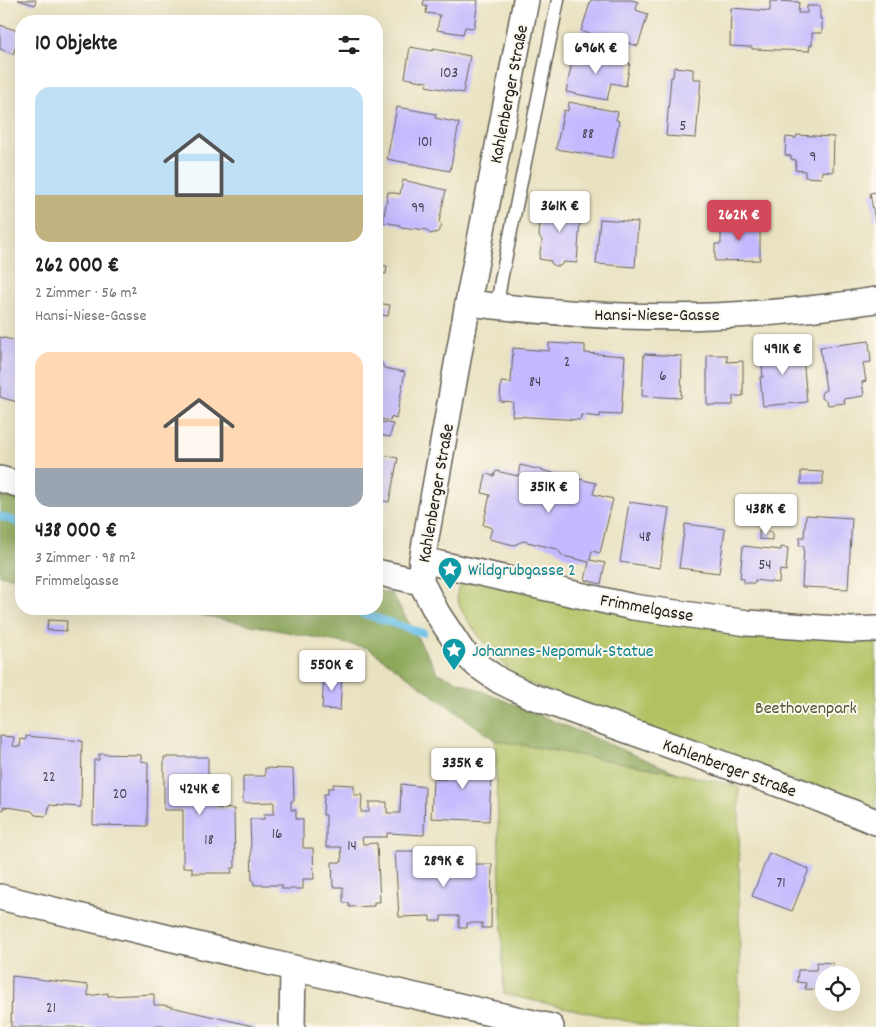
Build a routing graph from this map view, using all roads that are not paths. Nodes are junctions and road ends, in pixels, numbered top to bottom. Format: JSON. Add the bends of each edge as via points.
{"nodes":[{"id":1,"x":526,"y":0,"type":"edge"},
{"id":2,"x":558,"y":0,"type":"edge"},
{"id":3,"x":876,"y":300,"type":"edge"},
{"id":4,"x":468,"y":303,"type":"junction"},
{"id":5,"x":497,"y":306,"type":"junction"},
{"id":6,"x":0,"y":479,"type":"edge"},
{"id":7,"x":15,"y":483,"type":"edge"},
{"id":8,"x":422,"y":571,"type":"junction"},
{"id":9,"x":383,"y":572,"type":"edge"},
{"id":10,"x":876,"y":629,"type":"edge"},
{"id":11,"x":876,"y":822,"type":"edge"},
{"id":12,"x":0,"y":897,"type":"edge"},
{"id":13,"x":293,"y":968,"type":"junction"},
{"id":14,"x":292,"y":1027,"type":"edge"},
{"id":15,"x":551,"y":1027,"type":"edge"}],
"edges":[{"from":1,"to":4,"type":"street","name":"Kahlenberger Straße"},
{"from":2,"to":5,"type":"lane"},
{"from":3,"to":5,"type":"street","name":"Hansi-Niese-Gasse","via":[[780,311],[660,316]]},
{"from":4,"to":5,"type":"street","name":"Hansi-Niese-Gasse"},
{"from":4,"to":8,"type":"street","name":"Kahlenberger Straße"},
{"from":6,"to":7,"type":"street"},
{"from":8,"to":9,"type":"street","name":"Frimmelgasse"},
{"from":8,"to":10,"type":"street","name":"Frimmelgasse","via":[[748,623]]},
{"from":8,"to":11,"type":"street","name":"Kahlenberger Straße","via":[[437,613],[462,650],[500,681],[531,696],[807,794]]},
{"from":12,"to":13,"type":"street"},
{"from":13,"to":14,"type":"street"},
{"from":13,"to":15,"type":"street"}]}
